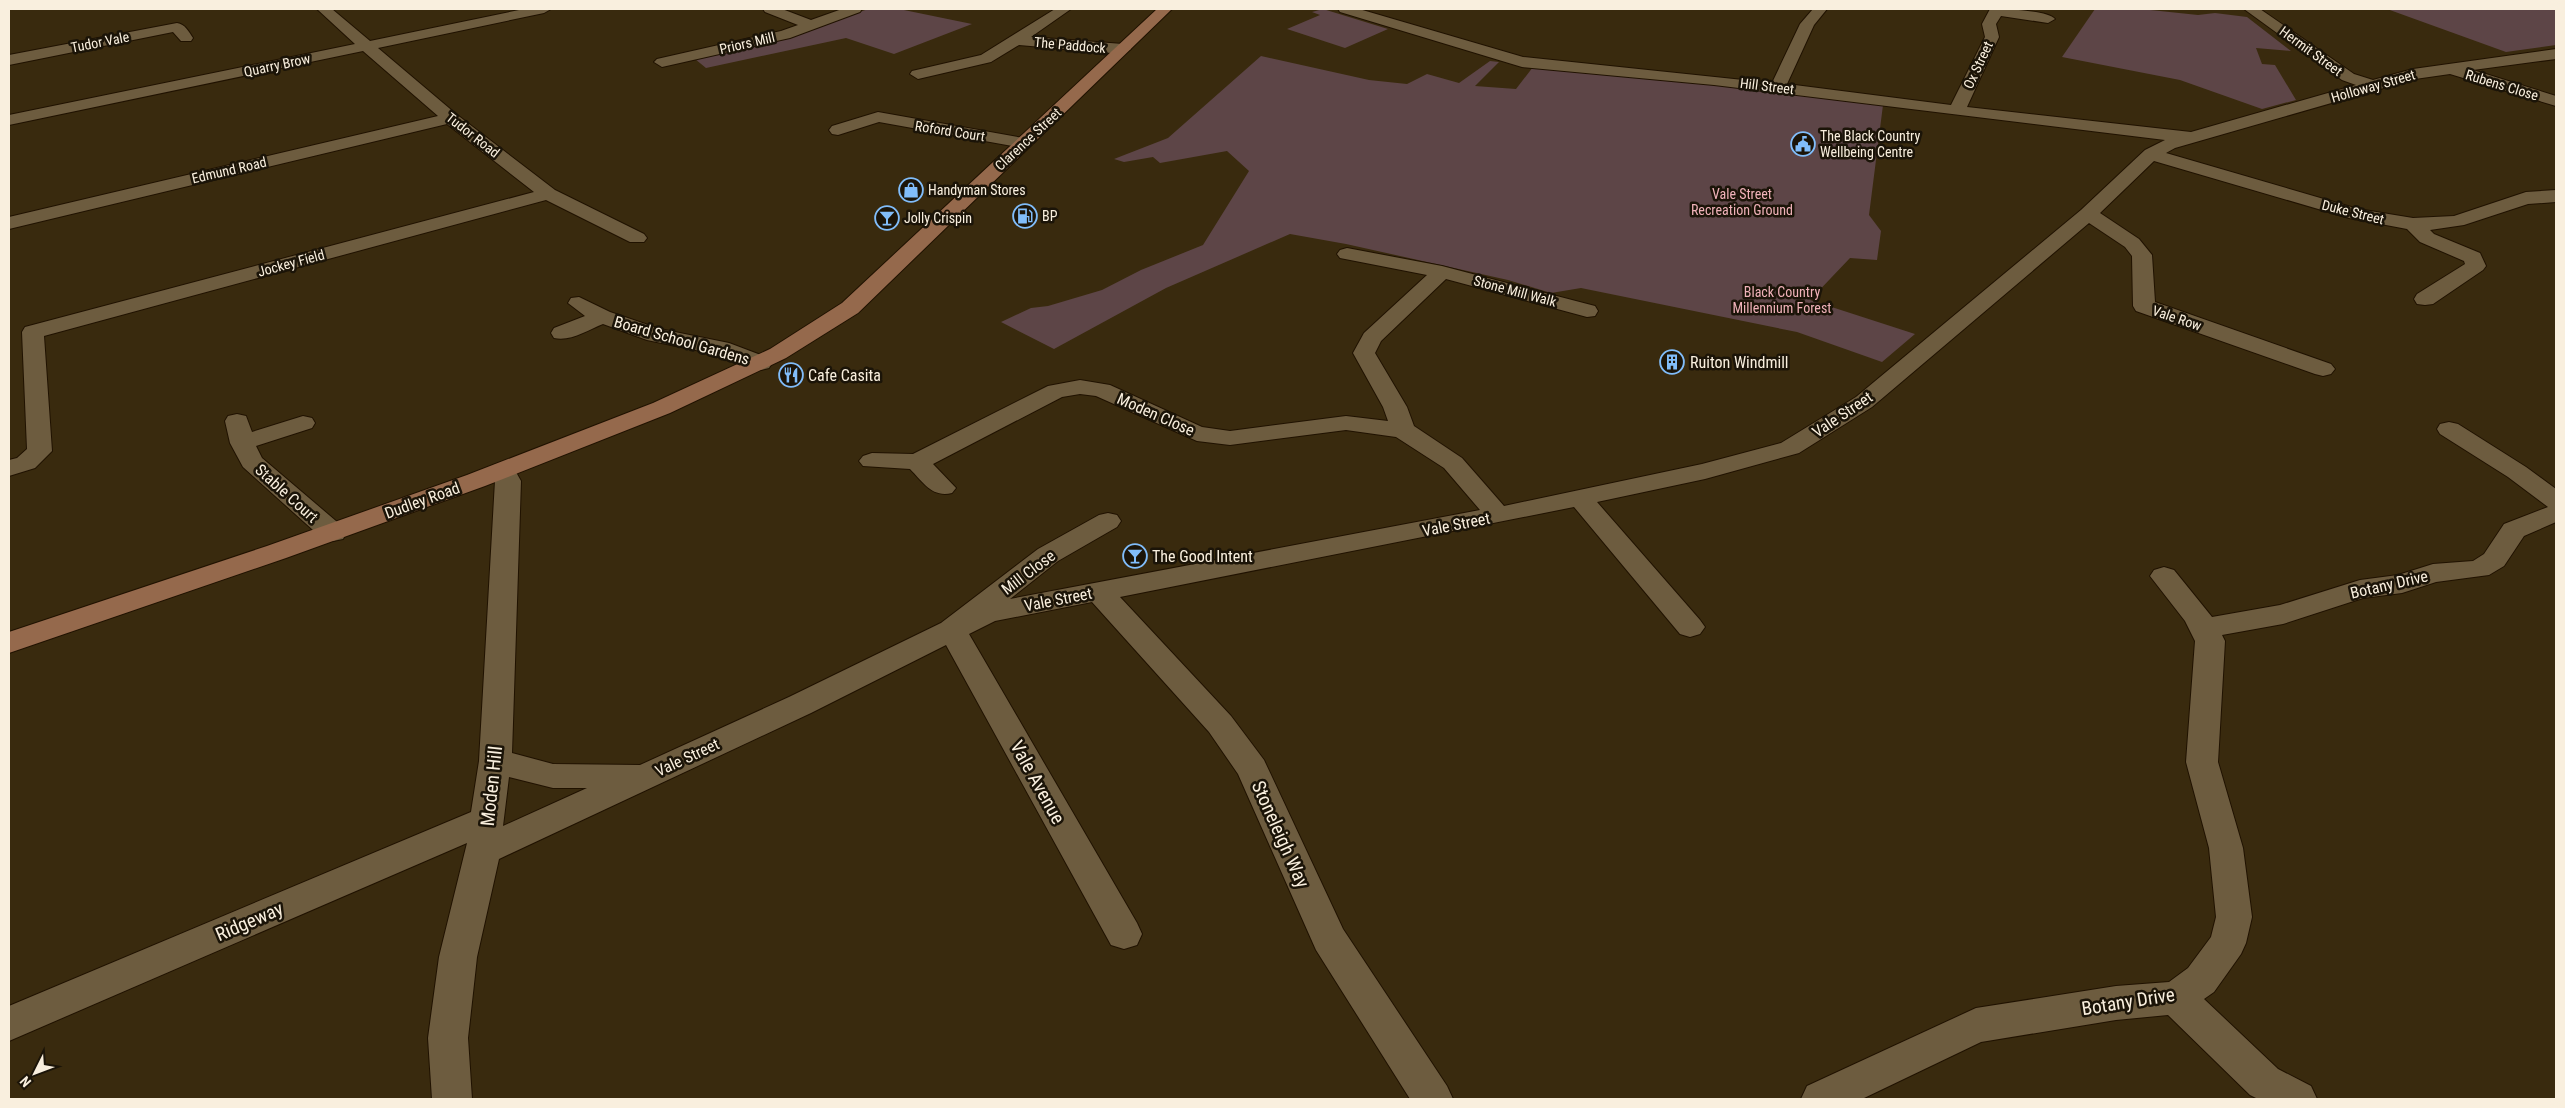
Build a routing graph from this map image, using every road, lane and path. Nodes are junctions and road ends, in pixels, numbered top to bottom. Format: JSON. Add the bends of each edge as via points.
{"nodes":[{"id":1,"x":324,"y":9,"type":"edge"},
{"id":2,"x":544,"y":9,"type":"edge"},
{"id":3,"x":770,"y":9,"type":"edge"},
{"id":4,"x":855,"y":9,"type":"edge"},
{"id":5,"x":1064,"y":9,"type":"edge"},
{"id":6,"x":1165,"y":9,"type":"edge"},
{"id":7,"x":1347,"y":9,"type":"edge"},
{"id":8,"x":1820,"y":9,"type":"edge"},
{"id":9,"x":2251,"y":9,"type":"edge"},
{"id":10,"x":2048,"y":19,"type":"dead end"},
{"id":11,"x":811,"y":25,"type":"junction"},
{"id":12,"x":186,"y":38,"type":"dead end"},
{"id":13,"x":1017,"y":40,"type":"junction"},
{"id":14,"x":368,"y":46,"type":"junction"},
{"id":15,"x":1123,"y":49,"type":"junction"},
{"id":16,"x":2556,"y":54,"type":"edge"},
{"id":17,"x":9,"y":60,"type":"edge"},
{"id":18,"x":662,"y":62,"type":"dead end"},
{"id":19,"x":2447,"y":68,"type":"junction"},
{"id":20,"x":918,"y":74,"type":"dead end"},
{"id":21,"x":2374,"y":86,"type":"junction"},
{"id":22,"x":1778,"y":87,"type":"junction"},
{"id":23,"x":2556,"y":101,"type":"edge"},
{"id":24,"x":1957,"y":111,"type":"junction"},
{"id":25,"x":450,"y":118,"type":"junction"},
{"id":26,"x":9,"y":120,"type":"edge"},
{"id":27,"x":838,"y":130,"type":"dead end"},
{"id":28,"x":2194,"y":138,"type":"junction"},
{"id":29,"x":1023,"y":143,"type":"junction"},
{"id":30,"x":2152,"y":154,"type":"junction"},
{"id":31,"x":548,"y":194,"type":"junction"},
{"id":32,"x":2556,"y":196,"type":"edge"},
{"id":33,"x":2088,"y":214,"type":"junction"},
{"id":34,"x":9,"y":223,"type":"edge"},
{"id":35,"x":2413,"y":224,"type":"junction"},
{"id":36,"x":637,"y":238,"type":"dead end"},
{"id":37,"x":1347,"y":254,"type":"dead end"},
{"id":38,"x":1442,"y":272,"type":"junction"},
{"id":39,"x":2425,"y":299,"type":"dead end"},
{"id":40,"x":579,"y":303,"type":"dead end"},
{"id":41,"x":1587,"y":311,"type":"dead end"},
{"id":42,"x":602,"y":317,"type":"junction"},
{"id":43,"x":823,"y":328,"type":"joint"},
{"id":44,"x":562,"y":333,"type":"dead end"},
{"id":45,"x":761,"y":363,"type":"junction"},
{"id":46,"x":2323,"y":369,"type":"dead end"},
{"id":47,"x":303,"y":423,"type":"dead end"},
{"id":48,"x":2449,"y":429,"type":"dead end"},
{"id":49,"x":1403,"y":430,"type":"junction"},
{"id":50,"x":872,"y":461,"type":"dead end"},
{"id":51,"x":917,"y":462,"type":"junction"},
{"id":52,"x":9,"y":468,"type":"edge"},
{"id":53,"x":503,"y":470,"type":"junction"},
{"id":54,"x":944,"y":488,"type":"dead end"},
{"id":55,"x":1580,"y":498,"type":"junction"},
{"id":56,"x":2556,"y":501,"type":"edge"},
{"id":57,"x":2556,"y":513,"type":"edge"},
{"id":58,"x":1498,"y":515,"type":"junction"},
{"id":59,"x":1108,"y":521,"type":"dead end"},
{"id":60,"x":333,"y":533,"type":"junction"},
{"id":61,"x":2164,"y":576,"type":"dead end"},
{"id":62,"x":1098,"y":591,"type":"junction"},
{"id":63,"x":1690,"y":627,"type":"dead end"},
{"id":64,"x":2205,"y":628,"type":"junction"},
{"id":65,"x":952,"y":630,"type":"junction"},
{"id":66,"x":9,"y":643,"type":"edge"},
{"id":67,"x":495,"y":761,"type":"junction"},
{"id":68,"x":645,"y":776,"type":"junction"},
{"id":69,"x":486,"y":835,"type":"junction"},
{"id":70,"x":1124,"y":934,"type":"dead end"},
{"id":71,"x":2176,"y":998,"type":"junction"},
{"id":72,"x":9,"y":1024,"type":"edge"},
{"id":73,"x":452,"y":1099,"type":"edge"},
{"id":74,"x":1433,"y":1099,"type":"edge"},
{"id":75,"x":1821,"y":1099,"type":"edge"},
{"id":76,"x":2297,"y":1099,"type":"edge"}],
"edges":[{"from":1,"to":14,"type":"street","name":"Tudor Road"},
{"from":2,"to":14,"type":"street","name":"Quarry Brow"},
{"from":3,"to":11,"type":"street","name":"Priors Mill"},
{"from":4,"to":11,"type":"street","name":"Priors Mill"},
{"from":5,"to":13,"type":"street","name":"The Paddock"},
{"from":6,"to":15,"type":"main road","name":"Clarence Street"},
{"from":7,"to":22,"type":"street","name":"Hill Street","via":[[1522,62]]},
{"from":8,"to":22,"type":"street","via":[[1807,24]]},
{"from":9,"to":21,"type":"street","name":"Hermit Street","via":[[2348,77]]},
{"from":10,"to":24,"type":"street","name":"Ox Street","via":[[1996,11],[1989,24],[1992,37]]},
{"from":11,"to":18,"type":"street","name":"Priors Mill","via":[[686,62]]},
{"from":12,"to":17,"type":"street","name":"Tudor Vale","via":[[177,27]]},
{"from":13,"to":15,"type":"street","name":"The Paddock"},
{"from":13,"to":20,"type":"street","name":"The Paddock","via":[[986,59]]},
{"from":14,"to":25,"type":"street","name":"Tudor Road"},
{"from":14,"to":26,"type":"street","name":"Quarry Brow"},
{"from":15,"to":29,"type":"main road","name":"Clarence Street"},
{"from":16,"to":19,"type":"street","name":"Holloway Street"},
{"from":19,"to":21,"type":"street","name":"Holloway Street"},
{"from":19,"to":23,"type":"street","name":"Rubens Close"},
{"from":21,"to":28,"type":"street","name":"Holloway Street"},
{"from":22,"to":24,"type":"street","name":"Hill Street"},
{"from":24,"to":28,"type":"street","name":"Hill Street"},
{"from":25,"to":31,"type":"street","name":"Tudor Road"},
{"from":25,"to":34,"type":"street","name":"Edmund Road"},
{"from":27,"to":29,"type":"street","name":"Roford Court","via":[[879,111]]},
{"from":28,"to":30,"type":"street","name":"Vale Street","via":[[2169,144]]},
{"from":29,"to":43,"type":"main road","name":"Clarence Street","via":[[850,308]]},
{"from":30,"to":33,"type":"street","name":"Vale Street"},
{"from":30,"to":35,"type":"street","name":"Duke Street","via":[[2356,214]]},
{"from":31,"to":36,"type":"street","name":"Tudor Road"},
{"from":31,"to":52,"type":"street","name":"Jockey Field","via":[[22,332],[40,452],[26,463]]},
{"from":32,"to":35,"type":"street","name":"Duke Street","via":[[2526,198],[2457,221]]},
{"from":33,"to":46,"type":"street","name":"Vale Row","via":[[2132,243],[2142,254],[2144,306]]},
{"from":33,"to":55,"type":"street","name":"Vale Street","via":[[1864,402],[1790,448],[1706,472]]},
{"from":35,"to":39,"type":"street","via":[[2427,238],[2473,257],[2476,266]]},
{"from":37,"to":38,"type":"street","name":"Stone Mill Walk"},
{"from":38,"to":41,"type":"street","name":"Stone Mill Walk"},
{"from":38,"to":49,"type":"street","via":[[1372,338],[1364,353],[1395,407]]},
{"from":40,"to":42,"type":"street","name":"Board School Gardens"},
{"from":42,"to":44,"type":"street","name":"Board School Gardens"},
{"from":42,"to":45,"type":"street","name":"Board School Gardens","via":[[655,334],[721,348]]},
{"from":43,"to":45,"type":"main road","name":"Dudley Road"},
{"from":45,"to":53,"type":"main road","name":"Dudley Road","via":[[613,428]]},
{"from":47,"to":60,"type":"street","name":"Stable Court","via":[[240,432],[252,462]]},
{"from":48,"to":56,"type":"street"},
{"from":49,"to":51,"type":"street","name":"Moden Close","via":[[1346,424],[1230,438],[1197,434],[1102,390],[1080,387],[1056,391]]},
{"from":49,"to":58,"type":"street","name":"Moden Close","via":[[1453,463]]},
{"from":50,"to":51,"type":"street","name":"Moden Close"},
{"from":51,"to":54,"type":"street"},
{"from":53,"to":60,"type":"main road","name":"Dudley Road"},
{"from":53,"to":67,"type":"street","name":"Moden Hill","via":[[508,481]]},
{"from":55,"to":58,"type":"street","name":"Vale Street"},
{"from":55,"to":63,"type":"street"},
{"from":57,"to":64,"type":"street","name":"Botany Drive","via":[[2514,530],[2494,560],[2479,569],[2433,573],[2402,584],[2360,589],[2283,614]]},
{"from":58,"to":62,"type":"street","name":"Vale Street"},
{"from":59,"to":65,"type":"street","name":"Mill Close","via":[[1048,555]]},
{"from":60,"to":66,"type":"main road","name":"Dudley Road"},
{"from":61,"to":64,"type":"street","name":"Botany Drive"},
{"from":62,"to":65,"type":"street","name":"Vale Street","via":[[987,613]]},
{"from":62,"to":74,"type":"street","name":"Stoneleigh Way","via":[[1220,724],[1252,769],[1329,939]]},
{"from":64,"to":71,"type":"street","name":"Botany Drive","via":[[2210,641],[2202,762],[2226,848],[2234,917],[2228,943],[2202,980]]},
{"from":65,"to":68,"type":"street","name":"Vale Street"},
{"from":65,"to":70,"type":"street","name":"Vale Avenue"},
{"from":67,"to":68,"type":"street","name":"Vale Street","via":[[553,776]]},
{"from":67,"to":69,"type":"street","name":"Moden Hill"},
{"from":68,"to":69,"type":"street","name":"Vale Street"},
{"from":69,"to":72,"type":"street","name":"Ridgeway"},
{"from":69,"to":73,"type":"street","name":"Moden Hill","via":[[458,957],[448,1038]]},
{"from":71,"to":75,"type":"street","name":"Botany Drive","via":[[2116,1003],[1976,1025]]},
{"from":71,"to":76,"type":"street","via":[[2264,1082]]}]}
